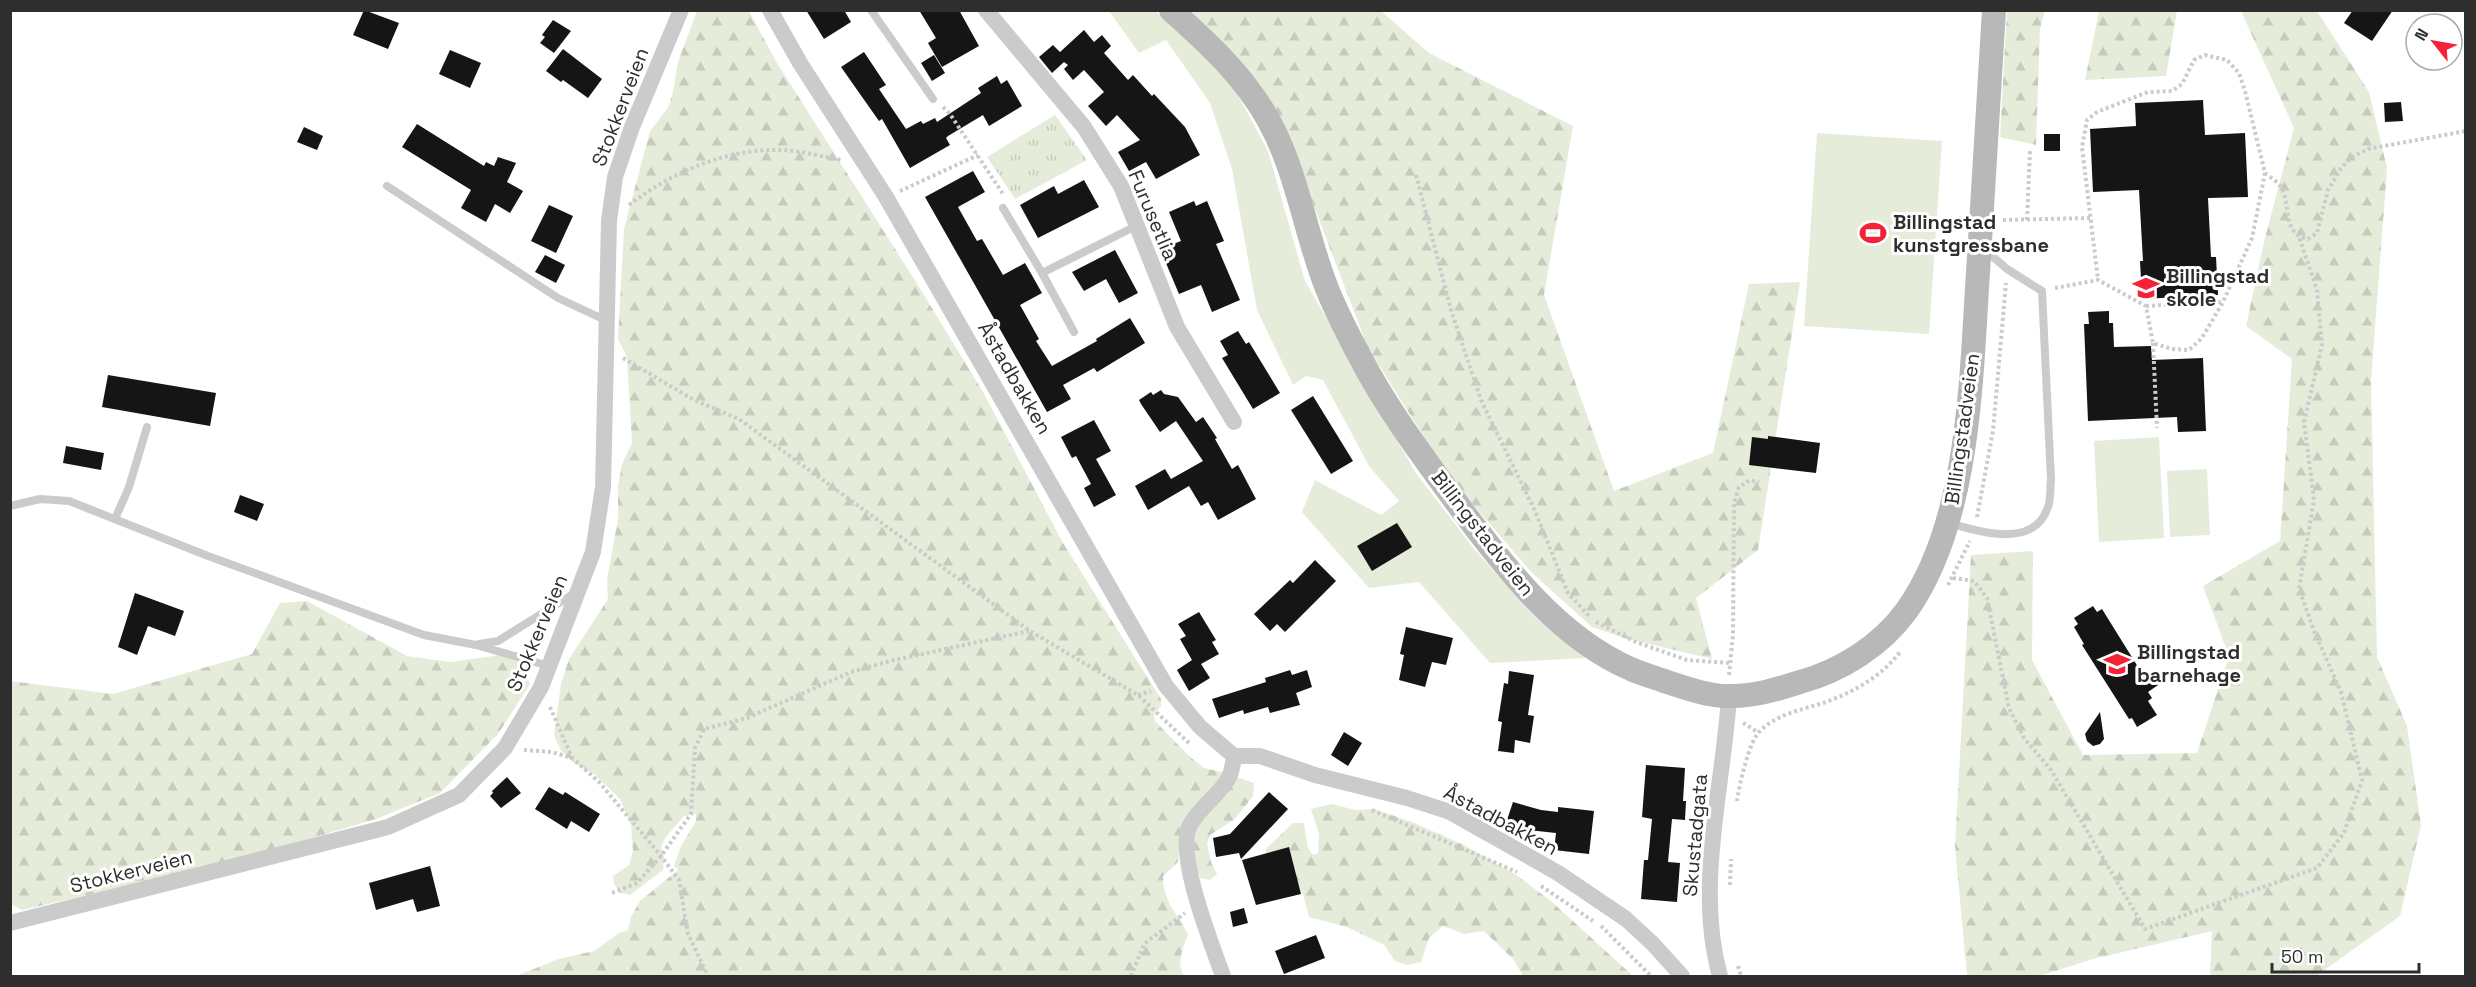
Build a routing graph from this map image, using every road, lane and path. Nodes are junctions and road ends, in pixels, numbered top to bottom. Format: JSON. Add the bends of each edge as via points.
{"nodes":[{"id":1,"x":681,"y":10,"type":"edge"},
{"id":2,"x":770,"y":10,"type":"edge"},
{"id":3,"x":871,"y":10,"type":"edge"},
{"id":4,"x":986,"y":10,"type":"edge"},
{"id":5,"x":1171,"y":10,"type":"edge"},
{"id":6,"x":1994,"y":10,"type":"edge"},
{"id":7,"x":933,"y":99,"type":"joint"},
{"id":8,"x":2466,"y":131,"type":"edge"},
{"id":9,"x":2031,"y":151,"type":"dead end"},
{"id":10,"x":978,"y":155,"type":"junction"},
{"id":11,"x":865,"y":164,"type":"junction"},
{"id":12,"x":2265,"y":173,"type":"junction"},
{"id":13,"x":1416,"y":175,"type":"dead end"},
{"id":14,"x":387,"y":186,"type":"dead end"},
{"id":15,"x":886,"y":197,"type":"junction"},
{"id":16,"x":1003,"y":208,"type":"joint"},
{"id":17,"x":2090,"y":218,"type":"junction"},
{"id":18,"x":609,"y":220,"type":"junction"},
{"id":19,"x":1996,"y":220,"type":"dead end"},
{"id":20,"x":2027,"y":220,"type":"junction"},
{"id":21,"x":1136,"y":226,"type":"junction"},
{"id":22,"x":2300,"y":237,"type":"junction"},
{"id":23,"x":1980,"y":245,"type":"junction"},
{"id":24,"x":2007,"y":269,"type":"junction"},
{"id":25,"x":1042,"y":273,"type":"junction"},
{"id":26,"x":2097,"y":280,"type":"junction"},
{"id":27,"x":2042,"y":291,"type":"junction"},
{"id":28,"x":2223,"y":302,"type":"junction"},
{"id":29,"x":2146,"y":306,"type":"junction"},
{"id":30,"x":607,"y":321,"type":"junction"},
{"id":31,"x":1074,"y":332,"type":"dead end"},
{"id":32,"x":2153,"y":343,"type":"junction"},
{"id":33,"x":607,"y":349,"type":"junction"},
{"id":34,"x":1234,"y":422,"type":"dead end"},
{"id":35,"x":147,"y":427,"type":"dead end"},
{"id":36,"x":2157,"y":428,"type":"dead end"},
{"id":37,"x":1760,"y":482,"type":"dead end"},
{"id":38,"x":10,"y":506,"type":"edge"},
{"id":39,"x":115,"y":519,"type":"junction"},
{"id":40,"x":1947,"y":523,"type":"junction"},
{"id":41,"x":1975,"y":530,"type":"junction"},
{"id":42,"x":1953,"y":578,"type":"junction"},
{"id":43,"x":1947,"y":587,"type":"dead end"},
{"id":44,"x":578,"y":591,"type":"junction"},
{"id":45,"x":1030,"y":631,"type":"junction"},
{"id":46,"x":476,"y":645,"type":"junction"},
{"id":47,"x":1902,"y":650,"type":"dead end"},
{"id":48,"x":1729,"y":663,"type":"junction"},
{"id":49,"x":549,"y":666,"type":"junction"},
{"id":50,"x":541,"y":687,"type":"junction"},
{"id":51,"x":1729,"y":697,"type":"junction"},
{"id":52,"x":1196,"y":747,"type":"dead end"},
{"id":53,"x":505,"y":748,"type":"junction"},
{"id":54,"x":1234,"y":756,"type":"junction"},
{"id":55,"x":572,"y":758,"type":"junction"},
{"id":56,"x":1365,"y":806,"type":"dead end"},
{"id":57,"x":1736,"y":810,"type":"dead end"},
{"id":58,"x":1732,"y":854,"type":"dead end"},
{"id":59,"x":661,"y":856,"type":"junction"},
{"id":60,"x":1520,"y":874,"type":"dead end"},
{"id":61,"x":1538,"y":884,"type":"dead end"},
{"id":62,"x":612,"y":893,"type":"dead end"},
{"id":63,"x":1730,"y":896,"type":"dead end"},
{"id":64,"x":1198,"y":902,"type":"junction"},
{"id":65,"x":10,"y":922,"type":"edge"},
{"id":66,"x":1735,"y":957,"type":"dead end"},
{"id":67,"x":708,"y":976,"type":"edge"},
{"id":68,"x":1131,"y":976,"type":"edge"},
{"id":69,"x":1223,"y":976,"type":"edge"},
{"id":70,"x":1651,"y":976,"type":"edge"},
{"id":71,"x":1682,"y":976,"type":"edge"},
{"id":72,"x":1720,"y":976,"type":"edge"},
{"id":73,"x":1741,"y":976,"type":"edge"}],
"edges":[{"from":1,"to":18,"type":"street","name":"Stokkerveien","via":[[618,167]]},
{"from":2,"to":11,"type":"street","name":"Åstadbakken"},
{"from":3,"to":7,"type":"lane"},
{"from":4,"to":21,"type":"street","name":"Furusetlia","via":[[1084,127],[1121,186]]},
{"from":5,"to":51,"type":"main road","name":"Billingstadveien","via":[[1229,65],[1268,119],[1281,147],[1326,287],[1360,359],[1406,434],[1489,547],[1532,597],[1583,640],[1628,668],[1685,688]]},
{"from":6,"to":23,"type":"main road","name":"Billingstadveien"},
{"from":7,"to":10,"type":"path","via":[[950,114]]},
{"from":8,"to":22,"type":"path","via":[[2368,149],[2352,157],[2328,190],[2317,233],[2308,239]]},
{"from":9,"to":20,"type":"path"},
{"from":10,"to":15,"type":"path"},
{"from":10,"to":16,"type":"path","via":[[1006,199]]},
{"from":11,"to":15,"type":"street","name":"Åstadbakken"},
{"from":11,"to":18,"type":"path","via":[[783,150],[741,153],[698,165],[641,196]]},
{"from":12,"to":17,"type":"path","via":[[2239,73],[2228,60],[2205,55],[2194,60],[2182,84],[2172,91],[2148,92],[2097,112],[2087,120],[2082,147]]},
{"from":12,"to":22,"type":"path","via":[[2282,187],[2290,229]]},
{"from":12,"to":28,"type":"path","via":[[2252,238]]},
{"from":13,"to":48,"type":"path","via":[[1451,310],[1481,400],[1535,511],[1568,593],[1593,620],[1636,642],[1687,660]]},
{"from":14,"to":30,"type":"lane","via":[[558,298]]},
{"from":15,"to":54,"type":"street","name":"Åstadbakken","via":[[1166,686],[1200,727]]},
{"from":16,"to":25,"type":"lane"},
{"from":17,"to":20,"type":"path"},
{"from":17,"to":26,"type":"path"},
{"from":18,"to":30,"type":"street","name":"Stokkerveien"},
{"from":19,"to":20,"type":"path"},
{"from":21,"to":25,"type":"lane"},
{"from":21,"to":34,"type":"street","name":"Furusetlia","via":[[1177,327]]},
{"from":22,"to":42,"type":"path","via":[[2318,290],[2322,345],[2304,422],[2314,500],[2299,589],[2341,693],[2362,780],[2344,833],[2317,868],[2145,929],[2009,708],[1987,598],[1974,581]]},
{"from":23,"to":24,"type":"lane"},
{"from":23,"to":40,"type":"main road","name":"Billingstadveien","via":[[1964,442]]},
{"from":24,"to":27,"type":"lane"},
{"from":24,"to":41,"type":"path","via":[[1994,431]]},
{"from":25,"to":31,"type":"lane"},
{"from":26,"to":27,"type":"path"},
{"from":26,"to":29,"type":"path"},
{"from":27,"to":41,"type":"lane","via":[[2051,479],[2048,507],[2039,524],[2023,534]]},
{"from":28,"to":29,"type":"path"},
{"from":28,"to":32,"type":"path","via":[[2202,338],[2189,350]]},
{"from":29,"to":32,"type":"path"},
{"from":30,"to":33,"type":"street","name":"Stokkerveien"},
{"from":32,"to":36,"type":"path"},
{"from":33,"to":44,"type":"street","name":"Stokkerveien","via":[[603,487],[593,552]]},
{"from":33,"to":45,"type":"path","via":[[694,400],[739,419]]},
{"from":35,"to":39,"type":"lane"},
{"from":37,"to":48,"type":"path","via":[[1750,480],[1739,487],[1734,503],[1733,635]]},
{"from":38,"to":39,"type":"lane","via":[[40,499],[69,501]]},
{"from":39,"to":46,"type":"lane","via":[[424,635]]},
{"from":40,"to":41,"type":"lane"},
{"from":40,"to":51,"type":"main road","name":"Billingstadveien","via":[[1930,569],[1906,612],[1873,646],[1825,675],[1764,693]]},
{"from":41,"to":42,"type":"path"},
{"from":42,"to":43,"type":"path"},
{"from":44,"to":46,"type":"lane","via":[[498,641]]},
{"from":44,"to":49,"type":"street","name":"Stokkerveien"},
{"from":45,"to":52,"type":"path","via":[[1138,695]]},
{"from":45,"to":59,"type":"path","via":[[851,672],[747,718],[704,729],[695,748],[692,814]]},
{"from":46,"to":49,"type":"lane"},
{"from":47,"to":57,"type":"path","via":[[1859,688],[1785,714],[1758,732],[1741,777]]},
{"from":48,"to":51,"type":"path"},
{"from":49,"to":50,"type":"street","name":"Stokkerveien"},
{"from":50,"to":53,"type":"street","name":"Stokkerveien"},
{"from":50,"to":55,"type":"path"},
{"from":51,"to":72,"type":"street","name":"Skustadgata","via":[[1710,880],[1711,931]]},
{"from":53,"to":55,"type":"path"},
{"from":53,"to":65,"type":"street","name":"Stokkerveien","via":[[459,795],[388,827]]},
{"from":54,"to":64,"type":"street","via":[[1229,777],[1187,831],[1186,858]]},
{"from":54,"to":71,"type":"street","name":"Åstadbakken","via":[[1260,756],[1450,812],[1558,873],[1626,919]]},
{"from":55,"to":59,"type":"path","via":[[599,782]]},
{"from":56,"to":60,"type":"path"},
{"from":58,"to":63,"type":"path"},
{"from":59,"to":62,"type":"path","via":[[637,883]]},
{"from":59,"to":67,"type":"path","via":[[679,880],[688,934]]},
{"from":61,"to":70,"type":"path","via":[[1604,928]]},
{"from":64,"to":68,"type":"path","via":[[1144,944]]},
{"from":64,"to":69,"type":"street"},
{"from":66,"to":73,"type":"path"}]}
